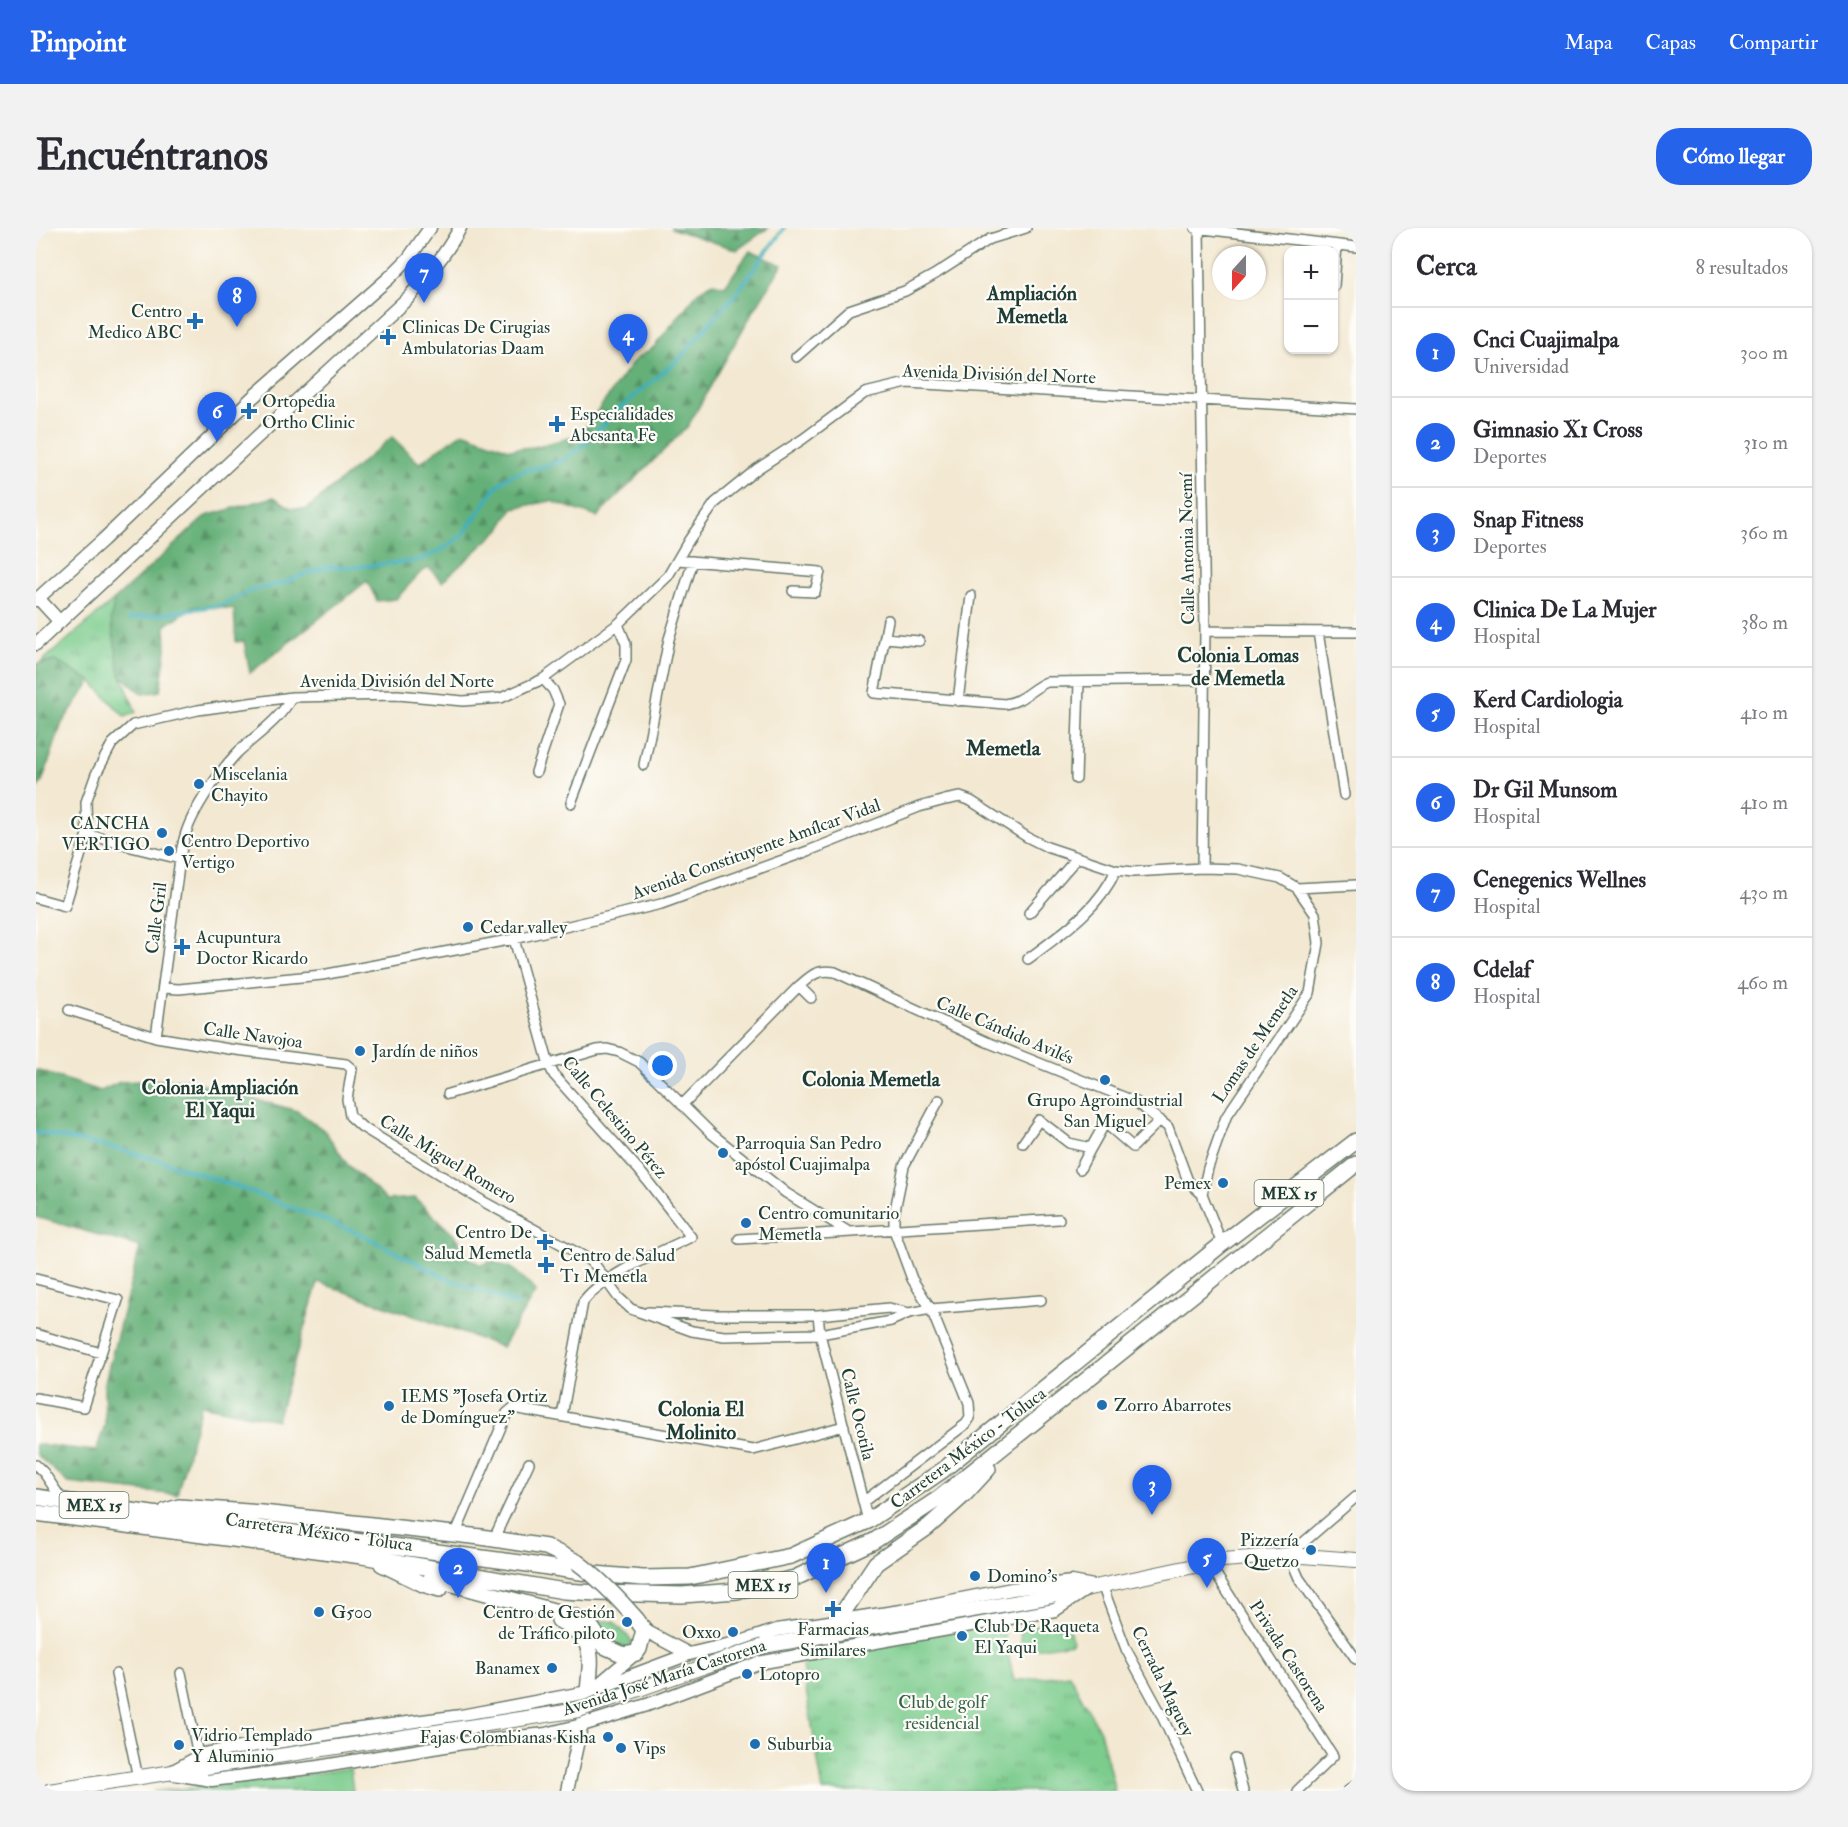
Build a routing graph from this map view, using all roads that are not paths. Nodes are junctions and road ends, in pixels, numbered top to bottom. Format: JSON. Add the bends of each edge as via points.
{"nodes":[{"id":1,"x":430,"y":228,"type":"edge"},
{"id":2,"x":459,"y":228,"type":"edge"},
{"id":3,"x":1026,"y":228,"type":"edge"},
{"id":4,"x":1194,"y":228,"type":"edge"},
{"id":5,"x":1199,"y":229,"type":"edge"},
{"id":6,"x":1012,"y":230,"type":"edge"},
{"id":7,"x":1337,"y":245,"type":"joint"},
{"id":8,"x":1356,"y":247,"type":"edge"},
{"id":9,"x":796,"y":357,"type":"dead end"},
{"id":10,"x":1202,"y":401,"type":"junction"},
{"id":11,"x":1356,"y":409,"type":"edge"},
{"id":12,"x":678,"y":560,"type":"junction"},
{"id":13,"x":693,"y":561,"type":"junction"},
{"id":14,"x":793,"y":591,"type":"dead end"},
{"id":15,"x":970,"y":596,"type":"dead end"},
{"id":16,"x":37,"y":599,"type":"edge"},
{"id":17,"x":888,"y":620,"type":"dead end"},
{"id":18,"x":60,"y":622,"type":"junction"},
{"id":19,"x":618,"y":624,"type":"junction"},
{"id":20,"x":1205,"y":631,"type":"junction"},
{"id":21,"x":1318,"y":632,"type":"junction"},
{"id":22,"x":1356,"y":632,"type":"edge"},
{"id":23,"x":885,"y":638,"type":"junction"},
{"id":24,"x":919,"y":640,"type":"dead end"},
{"id":25,"x":36,"y":644,"type":"edge"},
{"id":26,"x":543,"y":679,"type":"junction"},
{"id":27,"x":1204,"y":680,"type":"junction"},
{"id":28,"x":1079,"y":682,"type":"junction"},
{"id":29,"x":292,"y":697,"type":"junction"},
{"id":30,"x":958,"y":700,"type":"junction"},
{"id":31,"x":644,"y":765,"type":"dead end"},
{"id":32,"x":536,"y":772,"type":"dead end"},
{"id":33,"x":1076,"y":779,"type":"dead end"},
{"id":34,"x":1344,"y":795,"type":"dead end"},
{"id":35,"x":571,"y":803,"type":"dead end"},
{"id":36,"x":87,"y":834,"type":"junction"},
{"id":37,"x":1077,"y":858,"type":"junction"},
{"id":38,"x":180,"y":859,"type":"junction"},
{"id":39,"x":1202,"y":868,"type":"junction"},
{"id":40,"x":1116,"y":870,"type":"junction"},
{"id":41,"x":1356,"y":885,"type":"edge"},
{"id":42,"x":1297,"y":888,"type":"junction"},
{"id":43,"x":36,"y":898,"type":"edge"},
{"id":44,"x":1029,"y":913,"type":"dead end"},
{"id":45,"x":514,"y":939,"type":"junction"},
{"id":46,"x":1028,"y":959,"type":"dead end"},
{"id":47,"x":799,"y":986,"type":"junction"},
{"id":48,"x":163,"y":988,"type":"junction"},
{"id":49,"x":812,"y":998,"type":"dead end"},
{"id":50,"x":69,"y":1010,"type":"dead end"},
{"id":51,"x":156,"y":1037,"type":"junction"},
{"id":52,"x":346,"y":1064,"type":"joint"},
{"id":53,"x":549,"y":1065,"type":"junction"},
{"id":54,"x":448,"y":1094,"type":"dead end"},
{"id":55,"x":939,"y":1100,"type":"dead end"},
{"id":56,"x":682,"y":1105,"type":"junction"},
{"id":57,"x":1160,"y":1120,"type":"junction"},
{"id":58,"x":1356,"y":1141,"type":"edge"},
{"id":59,"x":1023,"y":1143,"type":"dead end"},
{"id":60,"x":1091,"y":1148,"type":"junction"},
{"id":61,"x":1356,"y":1164,"type":"edge"},
{"id":62,"x":1080,"y":1169,"type":"dead end"},
{"id":63,"x":1202,"y":1194,"type":"junction"},
{"id":64,"x":1059,"y":1219,"type":"dead end"},
{"id":65,"x":894,"y":1230,"type":"junction"},
{"id":66,"x":849,"y":1232,"type":"junction"},
{"id":67,"x":739,"y":1239,"type":"dead end"},
{"id":68,"x":1222,"y":1244,"type":"junction"},
{"id":69,"x":36,"y":1279,"type":"edge"},
{"id":70,"x":604,"y":1281,"type":"junction"},
{"id":71,"x":1041,"y":1300,"type":"dead end"},
{"id":72,"x":931,"y":1309,"type":"junction"},
{"id":73,"x":640,"y":1312,"type":"junction"},
{"id":74,"x":909,"y":1313,"type":"junction"},
{"id":75,"x":818,"y":1314,"type":"junction"},
{"id":76,"x":36,"y":1334,"type":"edge"},
{"id":77,"x":820,"y":1334,"type":"junction"},
{"id":78,"x":101,"y":1353,"type":"junction"},
{"id":79,"x":36,"y":1398,"type":"edge"},
{"id":80,"x":562,"y":1416,"type":"junction"},
{"id":81,"x":844,"y":1426,"type":"junction"},
{"id":82,"x":1029,"y":1426,"type":"junction"},
{"id":83,"x":529,"y":1462,"type":"dead end"},
{"id":84,"x":36,"y":1465,"type":"edge"},
{"id":85,"x":36,"y":1497,"type":"edge"},
{"id":86,"x":1356,"y":1497,"type":"edge"},
{"id":87,"x":63,"y":1501,"type":"junction"},
{"id":88,"x":863,"y":1502,"type":"junction"},
{"id":89,"x":36,"y":1512,"type":"edge"},
{"id":90,"x":152,"y":1514,"type":"junction"},
{"id":91,"x":868,"y":1521,"type":"junction"},
{"id":92,"x":458,"y":1528,"type":"dead end"},
{"id":93,"x":497,"y":1532,"type":"dead end"},
{"id":94,"x":1289,"y":1555,"type":"junction"},
{"id":95,"x":366,"y":1557,"type":"junction"},
{"id":96,"x":1356,"y":1560,"type":"edge"},
{"id":97,"x":1208,"y":1562,"type":"junction"},
{"id":98,"x":396,"y":1571,"type":"junction"},
{"id":99,"x":1097,"y":1585,"type":"junction"},
{"id":100,"x":838,"y":1620,"type":"junction"},
{"id":101,"x":641,"y":1625,"type":"junction"},
{"id":102,"x":636,"y":1653,"type":"junction"},
{"id":103,"x":689,"y":1654,"type":"junction"},
{"id":104,"x":1356,"y":1659,"type":"edge"},
{"id":105,"x":182,"y":1673,"type":"dead end"},
{"id":106,"x":116,"y":1674,"type":"dead end"},
{"id":107,"x":588,"y":1692,"type":"junction"},
{"id":108,"x":461,"y":1716,"type":"junction"},
{"id":109,"x":582,"y":1725,"type":"junction"},
{"id":110,"x":463,"y":1743,"type":"junction"},
{"id":111,"x":1234,"y":1759,"type":"dead end"},
{"id":112,"x":202,"y":1761,"type":"junction"},
{"id":113,"x":168,"y":1773,"type":"junction"},
{"id":114,"x":138,"y":1778,"type":"junction"},
{"id":115,"x":1356,"y":1785,"type":"edge"},
{"id":116,"x":49,"y":1791,"type":"edge"},
{"id":117,"x":567,"y":1791,"type":"edge"},
{"id":118,"x":1197,"y":1791,"type":"edge"},
{"id":119,"x":1243,"y":1791,"type":"edge"},
{"id":120,"x":1297,"y":1791,"type":"edge"},
{"id":121,"x":1348,"y":1791,"type":"edge"}],
"edges":[{"from":1,"to":16,"type":"street","via":[[389,278]]},
{"from":2,"to":18,"type":"street","via":[[429,275],[408,298]]},
{"from":3,"to":6,"type":"street"},
{"from":4,"to":5,"type":"street"},
{"from":5,"to":7,"type":"street"},
{"from":5,"to":10,"type":"street","name":"Calle Antonia Noemí"},
{"from":6,"to":9,"type":"street","via":[[990,239],[905,291],[849,310]]},
{"from":7,"to":8,"type":"street"},
{"from":10,"to":11,"type":"street","name":"Avenida División del Norte"},
{"from":10,"to":12,"type":"street","name":"Avenida División del Norte","via":[[907,383],[865,393],[715,503]]},
{"from":10,"to":20,"type":"street","name":"Calle Antonia Noemí"},
{"from":12,"to":13,"type":"street"},
{"from":12,"to":19,"type":"street","name":"Avenida División del Norte","via":[[668,576]]},
{"from":13,"to":14,"type":"street","via":[[819,572],[814,591]]},
{"from":13,"to":31,"type":"street","via":[[669,639]]},
{"from":15,"to":30,"type":"street"},
{"from":16,"to":18,"type":"street"},
{"from":17,"to":23,"type":"street"},
{"from":18,"to":25,"type":"street"},
{"from":19,"to":26,"type":"street","name":"Avenida División del Norte"},
{"from":19,"to":35,"type":"street","via":[[626,645],[626,660]]},
{"from":20,"to":21,"type":"street"},
{"from":20,"to":27,"type":"street","name":"Calle Antonia Noemí"},
{"from":21,"to":22,"type":"street"},
{"from":21,"to":34,"type":"street"},
{"from":23,"to":24,"type":"street"},
{"from":23,"to":30,"type":"street","via":[[874,693]]},
{"from":26,"to":29,"type":"street","name":"Avenida División del Norte","via":[[501,698],[463,701],[398,696]]},
{"from":26,"to":32,"type":"street","via":[[559,704]]},
{"from":27,"to":28,"type":"street"},
{"from":27,"to":39,"type":"street","name":"Calle Antonia Noemí"},
{"from":28,"to":30,"type":"street","via":[[1047,682],[1016,702],[1005,704]]},
{"from":28,"to":33,"type":"street"},
{"from":29,"to":36,"type":"street","name":"Avenida División del Norte","via":[[198,710],[133,725],[112,744],[96,774],[86,802]]},
{"from":29,"to":38,"type":"street","name":"Calle Gril","via":[[275,721],[223,769],[192,820]]},
{"from":36,"to":38,"type":"street"},
{"from":36,"to":43,"type":"street","name":"Avenida División del Norte","via":[[65,906]]},
{"from":37,"to":40,"type":"street","name":"Avenida Constituyente Amílcar Vidal"},
{"from":37,"to":44,"type":"street"},
{"from":37,"to":45,"type":"street","name":"Avenida Constituyente Amílcar Vidal","via":[[1047,847],[960,797],[919,807],[661,904]]},
{"from":38,"to":48,"type":"street","name":"Calle Gril"},
{"from":39,"to":40,"type":"street","name":"Avenida Constituyente Amílcar Vidal"},
{"from":39,"to":42,"type":"street","via":[[1265,874]]},
{"from":40,"to":46,"type":"street","via":[[1079,920]]},
{"from":41,"to":42,"type":"street"},
{"from":42,"to":63,"type":"street","name":"Lomas de Memetla","via":[[1315,914],[1319,944],[1310,993],[1226,1117]]},
{"from":45,"to":48,"type":"street","name":"Avenida Constituyente Amílcar Vidal","via":[[322,975]]},
{"from":45,"to":53,"type":"street","name":"Calle Celestino Pérez"},
{"from":47,"to":49,"type":"street"},
{"from":47,"to":56,"type":"street"},
{"from":47,"to":57,"type":"street","name":"Calle Cándido Avilés","via":[[824,970],[835,972],[987,1042],[1136,1102]]},
{"from":48,"to":51,"type":"street","name":"Calle Gril"},
{"from":50,"to":51,"type":"street","name":"Calle Navojoa"},
{"from":51,"to":52,"type":"street","name":"Calle Navojoa"},
{"from":52,"to":70,"type":"street","name":"Calle Miguel Romero","via":[[352,1069],[347,1099],[350,1116],[362,1127],[486,1203],[583,1256],[595,1265]]},
{"from":53,"to":54,"type":"street"},
{"from":53,"to":56,"type":"street","via":[[597,1050],[619,1052],[639,1062]]},
{"from":53,"to":70,"type":"street","name":"Calle Celestino Pérez","via":[[691,1237]]},
{"from":55,"to":65,"type":"street","via":[[904,1166]]},
{"from":56,"to":66,"type":"street","via":[[786,1193]]},
{"from":57,"to":60,"type":"street","via":[[1133,1147],[1105,1123]]},
{"from":57,"to":63,"type":"street","name":"Calle Cándido Avilés","via":[[1168,1127],[1188,1181]]},
{"from":58,"to":68,"type":"main road","name":"Carretera México - Toluca","number":"MEX 15"},
{"from":59,"to":60,"type":"street","via":[[1039,1120],[1069,1143]]},
{"from":60,"to":62,"type":"street"},
{"from":61,"to":82,"type":"main road","name":"Carretera México - Toluca","number":"MEX 15"},
{"from":63,"to":68,"type":"street"},
{"from":64,"to":65,"type":"street"},
{"from":65,"to":66,"type":"street"},
{"from":65,"to":72,"type":"street","via":[[912,1279]]},
{"from":66,"to":67,"type":"street"},
{"from":68,"to":91,"type":"main road","name":"Carretera México - Toluca","number":"MEX 15","via":[[943,1470]]},
{"from":69,"to":78,"type":"street","via":[[118,1300]]},
{"from":70,"to":73,"type":"street","via":[[623,1303]]},
{"from":70,"to":80,"type":"street","via":[[583,1302]]},
{"from":71,"to":72,"type":"street"},
{"from":72,"to":74,"type":"street"},
{"from":72,"to":88,"type":"street","via":[[969,1403],[970,1418]]},
{"from":73,"to":75,"type":"street"},
{"from":73,"to":77,"type":"street","via":[[692,1331],[724,1336]]},
{"from":74,"to":75,"type":"street","via":[[890,1308]]},
{"from":74,"to":77,"type":"street","via":[[891,1321]]},
{"from":75,"to":77,"type":"street","name":"Calle Ocotila"},
{"from":76,"to":78,"type":"street"},
{"from":77,"to":81,"type":"street","name":"Calle Ocotila"},
{"from":78,"to":79,"type":"street","via":[[84,1407]]},
{"from":80,"to":81,"type":"street","via":[[753,1450]]},
{"from":80,"to":92,"type":"street","via":[[520,1408],[507,1413]]},
{"from":81,"to":88,"type":"street","name":"Calle Ocotila"},
{"from":82,"to":95,"type":"main road","name":"Carretera México - Toluca","number":"MEX 15","via":[[938,1499],[874,1541],[795,1578],[737,1591],[682,1595],[564,1591]]},
{"from":82,"to":100,"type":"main road","via":[[928,1527],[876,1563]]},
{"from":83,"to":93,"type":"street"},
{"from":84,"to":87,"type":"street"},
{"from":85,"to":87,"type":"main road","name":"Carretera México - Toluca","number":"MEX 15"},
{"from":86,"to":94,"type":"street"},
{"from":87,"to":90,"type":"main road","name":"Carretera México - Toluca","number":"MEX 15"},
{"from":88,"to":91,"type":"street","name":"Calle Ocotila"},
{"from":89,"to":95,"type":"main road","name":"Carretera México - Toluca","number":"MEX 15"},
{"from":90,"to":91,"type":"main road","name":"Carretera México - Toluca","number":"MEX 15","via":[[643,1578],[690,1577],[791,1556]]},
{"from":90,"to":101,"type":"main road","bridge":true,"via":[[179,1508],[290,1516],[546,1547],[597,1577]]},
{"from":94,"to":96,"type":"main road","name":"Avenida José María Castorena"},
{"from":94,"to":97,"type":"main road","name":"Avenida José María Castorena"},
{"from":94,"to":104,"type":"street","via":[[1299,1578]]},
{"from":95,"to":98,"type":"main road"},
{"from":97,"to":99,"type":"main road","name":"Avenida José María Castorena"},
{"from":97,"to":120,"type":"street","name":"Privada Castorena","via":[[1333,1756]]},
{"from":98,"to":102,"type":"main road","via":[[576,1617],[591,1627],[604,1646],[624,1655]]},
{"from":98,"to":107,"type":"main road","via":[[423,1584],[556,1618],[573,1627],[587,1644],[590,1656]]},
{"from":99,"to":100,"type":"street","name":"Avenida José María Castorena","via":[[1072,1582],[1012,1589]]},
{"from":99,"to":109,"type":"street","name":"Avenida José María Castorena","via":[[1054,1610],[758,1663]]},
{"from":99,"to":112,"type":"main road","name":"Avenida José María Castorena","bridge":true,"via":[[763,1646],[579,1710]]},
{"from":99,"to":118,"type":"street","name":"Cerrada Maguey"},
{"from":100,"to":103,"type":"street","name":"Avenida José María Castorena","via":[[777,1630]]},
{"from":101,"to":102,"type":"main road"},
{"from":101,"to":103,"type":"street"},
{"from":102,"to":107,"type":"street"},
{"from":103,"to":107,"type":"street","name":"Avenida José María Castorena"},
{"from":105,"to":112,"type":"street"},
{"from":106,"to":114,"type":"street"},
{"from":107,"to":108,"type":"street","name":"Avenida José María Castorena"},
{"from":107,"to":109,"type":"street"},
{"from":108,"to":110,"type":"street"},
{"from":108,"to":112,"type":"street","name":"Avenida José María Castorena","via":[[345,1731]]},
{"from":109,"to":110,"type":"street","name":"Avenida José María Castorena","via":[[546,1734]]},
{"from":109,"to":117,"type":"street"},
{"from":110,"to":113,"type":"street","name":"Avenida José María Castorena","via":[[212,1780]]},
{"from":111,"to":119,"type":"street"},
{"from":112,"to":113,"type":"main road","name":"Avenida José María Castorena"},
{"from":113,"to":114,"type":"main road","name":"Avenida José María Castorena"},
{"from":114,"to":116,"type":"main road","name":"Avenida José María Castorena"},
{"from":115,"to":121,"type":"street"}]}
